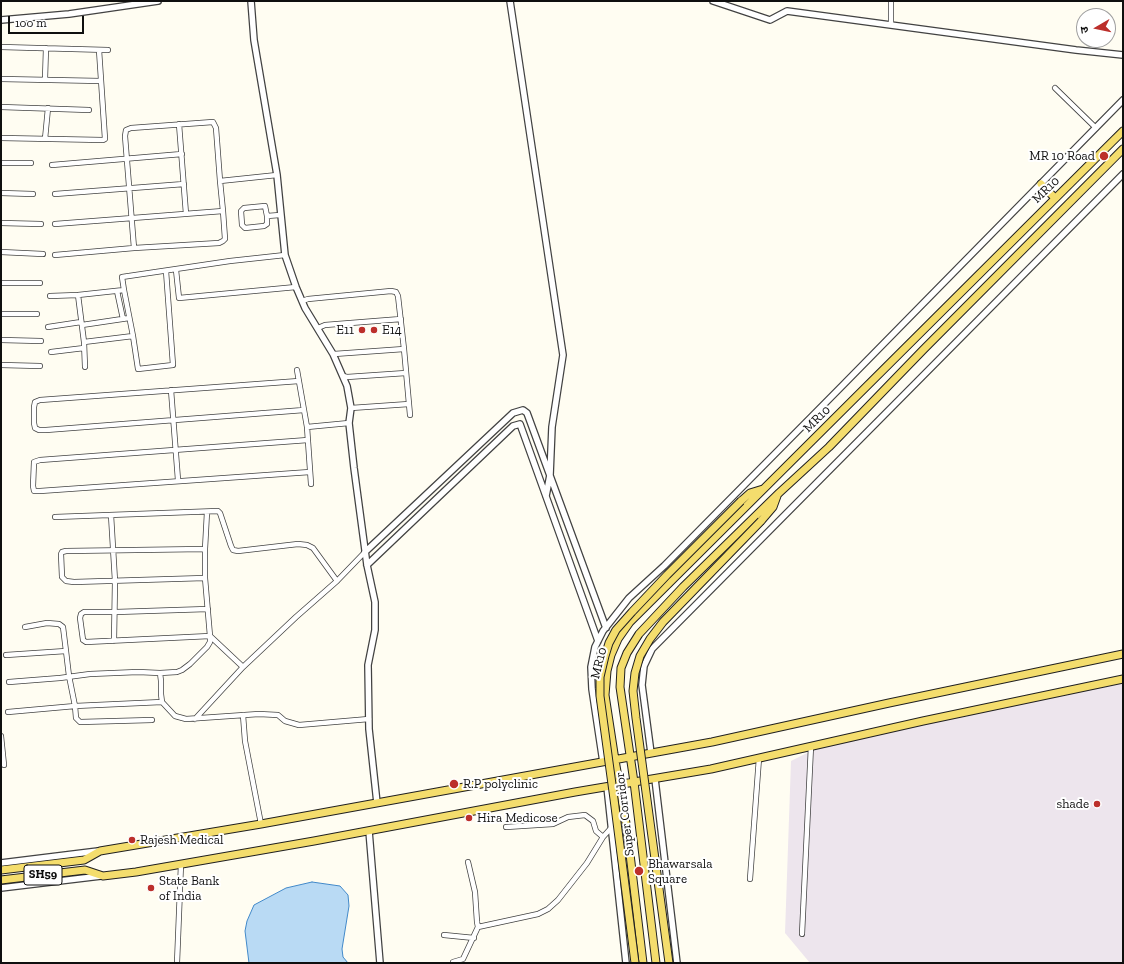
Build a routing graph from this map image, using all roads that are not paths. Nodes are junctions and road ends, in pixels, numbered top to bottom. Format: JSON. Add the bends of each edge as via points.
{"nodes":[{"id":1,"x":158,"y":1,"type":"edge"},
{"id":2,"x":251,"y":1,"type":"edge"},
{"id":3,"x":510,"y":1,"type":"edge"},
{"id":4,"x":712,"y":1,"type":"edge"},
{"id":5,"x":891,"y":1,"type":"edge"},
{"id":6,"x":1,"y":20,"type":"edge"},
{"id":7,"x":891,"y":24,"type":"junction"},
{"id":8,"x":1,"y":47,"type":"edge"},
{"id":9,"x":46,"y":48,"type":"junction"},
{"id":10,"x":99,"y":50,"type":"junction"},
{"id":11,"x":108,"y":50,"type":"dead end"},
{"id":12,"x":1123,"y":55,"type":"edge"},
{"id":13,"x":1,"y":79,"type":"edge"},
{"id":14,"x":45,"y":79,"type":"junction"},
{"id":15,"x":101,"y":81,"type":"junction"},
{"id":16,"x":1055,"y":88,"type":"dead end"},
{"id":17,"x":1123,"y":100,"type":"edge"},
{"id":18,"x":1,"y":107,"type":"edge"},
{"id":19,"x":48,"y":108,"type":"junction"},
{"id":20,"x":89,"y":110,"type":"dead end"},
{"id":21,"x":179,"y":124,"type":"junction"},
{"id":22,"x":1096,"y":128,"type":"junction"},
{"id":23,"x":1123,"y":131,"type":"edge"},
{"id":24,"x":1,"y":138,"type":"edge"},
{"id":25,"x":45,"y":139,"type":"junction"},
{"id":26,"x":1123,"y":149,"type":"edge"},
{"id":27,"x":182,"y":154,"type":"junction"},
{"id":28,"x":127,"y":158,"type":"junction"},
{"id":29,"x":1,"y":163,"type":"edge"},
{"id":30,"x":31,"y":164,"type":"dead end"},
{"id":31,"x":52,"y":165,"type":"dead end"},
{"id":32,"x":1123,"y":174,"type":"edge"},
{"id":33,"x":277,"y":175,"type":"junction"},
{"id":34,"x":220,"y":181,"type":"junction"},
{"id":35,"x":184,"y":184,"type":"junction"},
{"id":36,"x":1041,"y":184,"type":"junction"},
{"id":37,"x":129,"y":188,"type":"junction"},
{"id":38,"x":1,"y":193,"type":"edge"},
{"id":39,"x":33,"y":194,"type":"dead end"},
{"id":40,"x":55,"y":194,"type":"dead end"},
{"id":41,"x":1055,"y":198,"type":"junction"},
{"id":42,"x":223,"y":211,"type":"junction"},
{"id":43,"x":186,"y":214,"type":"junction"},
{"id":44,"x":280,"y":214,"type":"junction"},
{"id":45,"x":267,"y":216,"type":"junction"},
{"id":46,"x":132,"y":218,"type":"junction"},
{"id":47,"x":1,"y":223,"type":"edge"},
{"id":48,"x":41,"y":224,"type":"dead end"},
{"id":49,"x":55,"y":224,"type":"dead end"},
{"id":50,"x":134,"y":248,"type":"junction"},
{"id":51,"x":1,"y":252,"type":"edge"},
{"id":52,"x":43,"y":254,"type":"dead end"},
{"id":53,"x":285,"y":255,"type":"junction"},
{"id":54,"x":55,"y":256,"type":"dead end"},
{"id":55,"x":176,"y":270,"type":"junction"},
{"id":56,"x":166,"y":271,"type":"junction"},
{"id":57,"x":40,"y":282,"type":"dead end"},
{"id":58,"x":1,"y":283,"type":"edge"},
{"id":59,"x":296,"y":287,"type":"junction"},
{"id":60,"x":124,"y":290,"type":"junction"},
{"id":61,"x":117,"y":291,"type":"junction"},
{"id":62,"x":78,"y":295,"type":"junction"},
{"id":63,"x":50,"y":296,"type":"dead end"},
{"id":64,"x":302,"y":301,"type":"junction"},
{"id":65,"x":1,"y":314,"type":"edge"},
{"id":66,"x":37,"y":314,"type":"dead end"},
{"id":67,"x":129,"y":318,"type":"junction"},
{"id":68,"x":123,"y":319,"type":"junction"},
{"id":69,"x":401,"y":319,"type":"junction"},
{"id":70,"x":82,"y":324,"type":"junction"},
{"id":71,"x":48,"y":327,"type":"dead end"},
{"id":72,"x":318,"y":328,"type":"junction"},
{"id":73,"x":133,"y":336,"type":"junction"},
{"id":74,"x":1,"y":340,"type":"edge"},
{"id":75,"x":41,"y":341,"type":"dead end"},
{"id":76,"x":84,"y":345,"type":"junction"},
{"id":77,"x":404,"y":349,"type":"junction"},
{"id":78,"x":51,"y":352,"type":"dead end"},
{"id":79,"x":334,"y":354,"type":"junction"},
{"id":80,"x":1,"y":365,"type":"edge"},
{"id":81,"x":40,"y":366,"type":"dead end"},
{"id":82,"x":85,"y":367,"type":"dead end"},
{"id":83,"x":297,"y":370,"type":"dead end"},
{"id":84,"x":406,"y":373,"type":"junction"},
{"id":85,"x":343,"y":376,"type":"junction"},
{"id":86,"x":299,"y":381,"type":"junction"},
{"id":87,"x":171,"y":390,"type":"junction"},
{"id":88,"x":409,"y":404,"type":"junction"},
{"id":89,"x":351,"y":408,"type":"junction"},
{"id":90,"x":304,"y":410,"type":"junction"},
{"id":91,"x":410,"y":415,"type":"dead end"},
{"id":92,"x":174,"y":420,"type":"junction"},
{"id":93,"x":349,"y":423,"type":"junction"},
{"id":94,"x":307,"y":427,"type":"junction"},
{"id":95,"x":308,"y":440,"type":"junction"},
{"id":96,"x":176,"y":451,"type":"junction"},
{"id":97,"x":310,"y":472,"type":"junction"},
{"id":98,"x":550,"y":475,"type":"junction"},
{"id":99,"x":178,"y":480,"type":"junction"},
{"id":100,"x":311,"y":484,"type":"dead end"},
{"id":101,"x":764,"y":488,"type":"junction"},
{"id":102,"x":779,"y":493,"type":"junction"},
{"id":103,"x":546,"y":496,"type":"junction"},
{"id":104,"x":206,"y":512,"type":"junction"},
{"id":105,"x":111,"y":515,"type":"junction"},
{"id":106,"x":55,"y":517,"type":"dead end"},
{"id":107,"x":205,"y":549,"type":"junction"},
{"id":108,"x":113,"y":551,"type":"junction"},
{"id":109,"x":365,"y":552,"type":"junction"},
{"id":110,"x":367,"y":565,"type":"junction"},
{"id":111,"x":205,"y":578,"type":"junction"},
{"id":112,"x":115,"y":581,"type":"junction"},
{"id":113,"x":337,"y":581,"type":"junction"},
{"id":114,"x":208,"y":609,"type":"junction"},
{"id":115,"x":116,"y":612,"type":"junction"},
{"id":116,"x":25,"y":626,"type":"dead end"},
{"id":117,"x":606,"y":628,"type":"junction"},
{"id":118,"x":210,"y":636,"type":"junction"},
{"id":119,"x":598,"y":641,"type":"junction"},
{"id":120,"x":114,"y":642,"type":"junction"},
{"id":121,"x":66,"y":651,"type":"junction"},
{"id":122,"x":1123,"y":654,"type":"edge"},
{"id":123,"x":6,"y":655,"type":"dead end"},
{"id":124,"x":243,"y":667,"type":"junction"},
{"id":125,"x":160,"y":673,"type":"junction"},
{"id":126,"x":69,"y":676,"type":"junction"},
{"id":127,"x":1123,"y":679,"type":"edge"},
{"id":128,"x":9,"y":682,"type":"dead end"},
{"id":129,"x":162,"y":702,"type":"junction"},
{"id":130,"x":75,"y":706,"type":"junction"},
{"id":131,"x":8,"y":712,"type":"dead end"},
{"id":132,"x":243,"y":715,"type":"junction"},
{"id":133,"x":195,"y":718,"type":"junction"},
{"id":134,"x":369,"y":719,"type":"junction"},
{"id":135,"x":152,"y":720,"type":"dead end"},
{"id":136,"x":1,"y":736,"type":"edge"},
{"id":137,"x":811,"y":746,"type":"junction"},
{"id":138,"x":1,"y":752,"type":"edge"},
{"id":139,"x":652,"y":753,"type":"junction"},
{"id":140,"x":630,"y":757,"type":"junction"},
{"id":141,"x":759,"y":758,"type":"junction"},
{"id":142,"x":614,"y":760,"type":"junction"},
{"id":143,"x":603,"y":762,"type":"junction"},
{"id":144,"x":4,"y":765,"type":"dead end"},
{"id":145,"x":655,"y":779,"type":"junction"},
{"id":146,"x":634,"y":782,"type":"junction"},
{"id":147,"x":619,"y":784,"type":"junction"},
{"id":148,"x":607,"y":787,"type":"junction"},
{"id":149,"x":377,"y":803,"type":"junction"},
{"id":150,"x":261,"y":824,"type":"junction"},
{"id":151,"x":506,"y":826,"type":"dead end"},
{"id":152,"x":612,"y":827,"type":"junction"},
{"id":153,"x":369,"y":831,"type":"junction"},
{"id":154,"x":603,"y":837,"type":"junction"},
{"id":155,"x":100,"y":851,"type":"junction"},
{"id":156,"x":468,"y":862,"type":"dead end"},
{"id":157,"x":1,"y":864,"type":"edge"},
{"id":158,"x":181,"y":864,"type":"junction"},
{"id":159,"x":1,"y":870,"type":"edge"},
{"id":160,"x":103,"y":876,"type":"junction"},
{"id":161,"x":750,"y":879,"type":"dead end"},
{"id":162,"x":1,"y":880,"type":"edge"},
{"id":163,"x":1,"y":888,"type":"edge"},
{"id":164,"x":478,"y":927,"type":"junction"},
{"id":165,"x":802,"y":934,"type":"dead end"},
{"id":166,"x":444,"y":935,"type":"dead end"},
{"id":167,"x":474,"y":938,"type":"junction"},
{"id":168,"x":453,"y":962,"type":"dead end"},
{"id":169,"x":177,"y":963,"type":"edge"},
{"id":170,"x":380,"y":963,"type":"edge"},
{"id":171,"x":626,"y":963,"type":"edge"},
{"id":172,"x":635,"y":963,"type":"edge"},
{"id":173,"x":642,"y":963,"type":"edge"},
{"id":174,"x":656,"y":963,"type":"edge"},
{"id":175,"x":669,"y":963,"type":"edge"},
{"id":176,"x":677,"y":963,"type":"edge"}],
"edges":[{"from":1,"to":6,"type":"street","via":[[69,14]]},
{"from":2,"to":33,"type":"street","via":[[254,40]]},
{"from":3,"to":98,"type":"street","via":[[563,355],[552,427]]},
{"from":4,"to":7,"type":"street","via":[[770,20],[787,10]]},
{"from":5,"to":7,"type":"street"},
{"from":7,"to":12,"type":"street"},
{"from":8,"to":9,"type":"street"},
{"from":9,"to":10,"type":"street"},
{"from":9,"to":14,"type":"street"},
{"from":10,"to":11,"type":"street"},
{"from":10,"to":15,"type":"street"},
{"from":13,"to":14,"type":"street"},
{"from":14,"to":15,"type":"street"},
{"from":15,"to":25,"type":"street","via":[[105,138]]},
{"from":16,"to":22,"type":"street"},
{"from":17,"to":22,"type":"street"},
{"from":18,"to":19,"type":"street"},
{"from":19,"to":20,"type":"street"},
{"from":19,"to":25,"type":"street"},
{"from":21,"to":27,"type":"street"},
{"from":21,"to":28,"type":"street","via":[[126,130]]},
{"from":21,"to":34,"type":"street","via":[[213,122],[216,128]]},
{"from":22,"to":36,"type":"street"},
{"from":23,"to":41,"type":"main road","name":"MR10"},
{"from":24,"to":25,"type":"street"},
{"from":26,"to":102,"type":"main road","name":"MR10","via":[[829,447]]},
{"from":27,"to":28,"type":"street"},
{"from":27,"to":35,"type":"street"},
{"from":28,"to":31,"type":"street"},
{"from":28,"to":37,"type":"street"},
{"from":29,"to":30,"type":"street"},
{"from":32,"to":139,"type":"street","via":[[652,649],[644,666],[642,684]]},
{"from":33,"to":34,"type":"street"},
{"from":33,"to":44,"type":"street"},
{"from":34,"to":42,"type":"street"},
{"from":35,"to":37,"type":"street"},
{"from":35,"to":43,"type":"street"},
{"from":36,"to":41,"type":"main road"},
{"from":36,"to":117,"type":"street","via":[[700,530],[629,598]]},
{"from":37,"to":40,"type":"street"},
{"from":37,"to":46,"type":"street"},
{"from":38,"to":39,"type":"street"},
{"from":41,"to":101,"type":"main road","name":"MR10"},
{"from":42,"to":43,"type":"street"},
{"from":42,"to":50,"type":"street","via":[[223,241]]},
{"from":43,"to":46,"type":"street"},
{"from":44,"to":45,"type":"street"},
{"from":44,"to":53,"type":"street"},
{"from":45,"to":45,"type":"street","via":[[267,224],[264,226],[245,228],[242,225],[241,211],[244,208],[264,206]]},
{"from":46,"to":49,"type":"street"},
{"from":46,"to":50,"type":"street"},
{"from":47,"to":48,"type":"street"},
{"from":50,"to":54,"type":"street"},
{"from":51,"to":52,"type":"street"},
{"from":53,"to":55,"type":"street"},
{"from":53,"to":59,"type":"street"},
{"from":55,"to":56,"type":"street"},
{"from":55,"to":59,"type":"street","via":[[179,298]]},
{"from":56,"to":60,"type":"street","via":[[122,277]]},
{"from":56,"to":73,"type":"street","via":[[173,365],[138,369]]},
{"from":57,"to":58,"type":"street"},
{"from":59,"to":64,"type":"street"},
{"from":60,"to":61,"type":"street"},
{"from":60,"to":67,"type":"street"},
{"from":61,"to":62,"type":"street"},
{"from":61,"to":68,"type":"street"},
{"from":62,"to":63,"type":"street"},
{"from":62,"to":70,"type":"street"},
{"from":64,"to":69,"type":"street","via":[[396,292]]},
{"from":64,"to":72,"type":"street"},
{"from":65,"to":66,"type":"street"},
{"from":67,"to":68,"type":"street"},
{"from":67,"to":73,"type":"street"},
{"from":68,"to":70,"type":"street"},
{"from":69,"to":72,"type":"street","via":[[325,325]]},
{"from":69,"to":77,"type":"street"},
{"from":70,"to":71,"type":"street"},
{"from":70,"to":76,"type":"street"},
{"from":72,"to":79,"type":"street"},
{"from":73,"to":76,"type":"street"},
{"from":74,"to":75,"type":"street"},
{"from":76,"to":78,"type":"street"},
{"from":76,"to":82,"type":"street"},
{"from":77,"to":79,"type":"street"},
{"from":77,"to":84,"type":"street"},
{"from":79,"to":85,"type":"street"},
{"from":80,"to":81,"type":"street"},
{"from":83,"to":86,"type":"street"},
{"from":84,"to":85,"type":"street"},
{"from":84,"to":88,"type":"street"},
{"from":85,"to":89,"type":"street"},
{"from":86,"to":87,"type":"street"},
{"from":86,"to":90,"type":"street"},
{"from":87,"to":92,"type":"street"},
{"from":87,"to":92,"type":"street","via":[[40,400],[35,402],[34,423],[35,428],[46,430]]},
{"from":88,"to":89,"type":"street"},
{"from":88,"to":91,"type":"street"},
{"from":89,"to":93,"type":"street"},
{"from":90,"to":92,"type":"street"},
{"from":90,"to":94,"type":"street"},
{"from":92,"to":96,"type":"street"},
{"from":93,"to":94,"type":"street"},
{"from":93,"to":109,"type":"street"},
{"from":94,"to":95,"type":"street"},
{"from":95,"to":96,"type":"street"},
{"from":95,"to":97,"type":"street"},
{"from":96,"to":99,"type":"street"},
{"from":96,"to":99,"type":"street","via":[[40,460],[34,462],[33,486],[34,491],[40,491]]},
{"from":97,"to":99,"type":"street"},
{"from":97,"to":100,"type":"street"},
{"from":98,"to":103,"type":"street"},
{"from":98,"to":109,"type":"street","via":[[527,413],[523,410],[513,413]]},
{"from":98,"to":117,"type":"street"},
{"from":101,"to":142,"type":"main road","name":"MR10","via":[[630,622],[618,639],[607,671],[605,695]]},
{"from":101,"to":172,"type":"main road","bridge":true,"via":[[750,493],[741,501],[667,575],[616,630],[605,656],[600,677],[600,696]]},
{"from":102,"to":140,"type":"main road","name":"MR10","via":[[683,587],[639,634],[627,653],[621,668],[620,687]]},
{"from":102,"to":175,"type":"main road","bridge":true,"via":[[773,507],[663,622],[640,656],[635,673],[633,691],[636,718]]},
{"from":103,"to":110,"type":"street","via":[[520,424],[513,426]]},
{"from":103,"to":119,"type":"street"},
{"from":104,"to":105,"type":"street"},
{"from":104,"to":107,"type":"street"},
{"from":104,"to":113,"type":"street","via":[[220,513],[233,550],[307,545],[313,548]]},
{"from":105,"to":106,"type":"street"},
{"from":105,"to":108,"type":"street"},
{"from":107,"to":108,"type":"street"},
{"from":107,"to":111,"type":"street"},
{"from":108,"to":112,"type":"street"},
{"from":108,"to":112,"type":"street","via":[[66,551],[60,554],[62,577],[66,581]]},
{"from":109,"to":110,"type":"street"},
{"from":109,"to":113,"type":"street"},
{"from":110,"to":134,"type":"street","via":[[375,602],[375,630],[368,665]]},
{"from":111,"to":112,"type":"street"},
{"from":111,"to":114,"type":"street"},
{"from":112,"to":115,"type":"street"},
{"from":113,"to":124,"type":"street"},
{"from":114,"to":115,"type":"street"},
{"from":114,"to":118,"type":"street"},
{"from":115,"to":120,"type":"street"},
{"from":115,"to":120,"type":"street","via":[[84,612],[80,618],[83,640]]},
{"from":116,"to":121,"type":"street","via":[[59,624],[63,628]]},
{"from":117,"to":119,"type":"street"},
{"from":118,"to":120,"type":"street"},
{"from":118,"to":124,"type":"street"},
{"from":118,"to":125,"type":"street","via":[[207,647],[186,667],[177,672]]},
{"from":119,"to":143,"type":"street","via":[[591,667]]},
{"from":121,"to":123,"type":"street"},
{"from":121,"to":126,"type":"street"},
{"from":122,"to":139,"type":"main road"},
{"from":124,"to":133,"type":"street"},
{"from":125,"to":126,"type":"street"},
{"from":125,"to":129,"type":"street"},
{"from":126,"to":128,"type":"street"},
{"from":126,"to":130,"type":"street"},
{"from":127,"to":137,"type":"main road"},
{"from":129,"to":130,"type":"street"},
{"from":129,"to":133,"type":"street","via":[[175,716]]},
{"from":130,"to":131,"type":"street"},
{"from":130,"to":135,"type":"street","via":[[76,718],[80,722]]},
{"from":132,"to":133,"type":"street"},
{"from":132,"to":134,"type":"street","via":[[278,715],[285,721],[299,725]]},
{"from":132,"to":150,"type":"street","via":[[245,741]]},
{"from":134,"to":149,"type":"street"},
{"from":136,"to":138,"type":"street"},
{"from":137,"to":141,"type":"main road"},
{"from":137,"to":165,"type":"street"},
{"from":138,"to":144,"type":"street"},
{"from":139,"to":140,"type":"main road"},
{"from":140,"to":142,"type":"main road"},
{"from":140,"to":146,"type":"main road","name":"Super Corridor"},
{"from":141,"to":145,"type":"main road"},
{"from":141,"to":161,"type":"street"},
{"from":142,"to":143,"type":"main road"},
{"from":142,"to":147,"type":"main road","name":"Super Corridor"},
{"from":143,"to":149,"type":"main road"},
{"from":145,"to":146,"type":"main road"},
{"from":145,"to":176,"type":"street"},
{"from":146,"to":147,"type":"main road"},
{"from":146,"to":174,"type":"main road","name":"Super Corridor"},
{"from":147,"to":148,"type":"main road"},
{"from":147,"to":173,"type":"main road","name":"Super Corridor","via":[[627,829]]},
{"from":148,"to":152,"type":"street"},
{"from":148,"to":153,"type":"main road"},
{"from":149,"to":150,"type":"main road"},
{"from":150,"to":155,"type":"main road"},
{"from":151,"to":154,"type":"street","via":[[552,824],[568,817],[585,815]]},
{"from":152,"to":154,"type":"street"},
{"from":152,"to":171,"type":"street"},
{"from":153,"to":158,"type":"main road"},
{"from":153,"to":170,"type":"street"},
{"from":154,"to":164,"type":"street","via":[[587,863],[548,909],[530,916]]},
{"from":155,"to":157,"type":"street"},
{"from":155,"to":159,"type":"main road","number":"SH59","via":[[84,860]]},
{"from":156,"to":164,"type":"street"},
{"from":158,"to":160,"type":"main road"},
{"from":158,"to":169,"type":"street"},
{"from":160,"to":162,"type":"main road","number":"SH59","via":[[86,870]]},
{"from":160,"to":163,"type":"street"},
{"from":164,"to":167,"type":"street"},
{"from":166,"to":167,"type":"street"},
{"from":167,"to":168,"type":"street","via":[[464,959]]}]}
